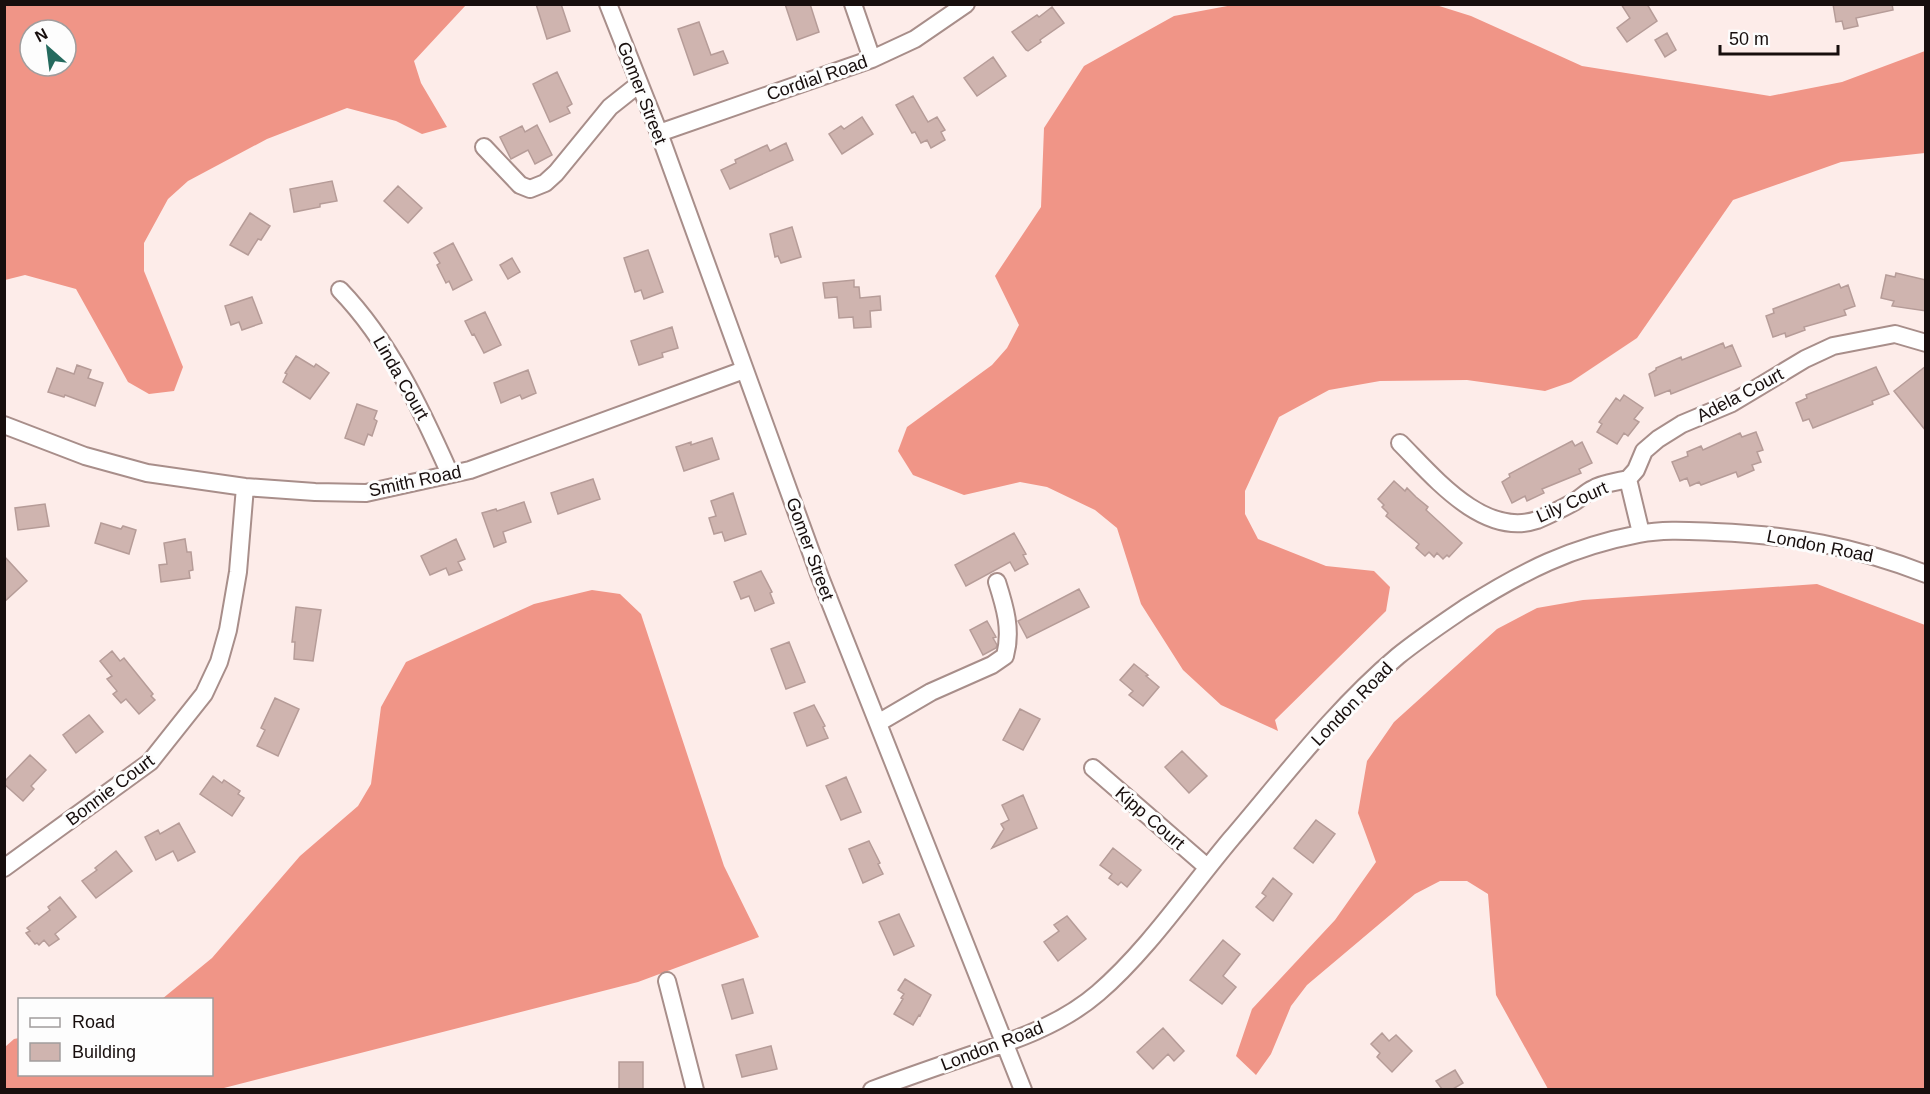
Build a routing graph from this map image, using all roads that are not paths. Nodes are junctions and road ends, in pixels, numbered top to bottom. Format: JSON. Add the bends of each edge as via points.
{"nodes":[{"id":1,"x":608,"y":4,"type":"edge"},
{"id":2,"x":853,"y":4,"type":"edge"},
{"id":3,"x":966,"y":4,"type":"edge"},
{"id":4,"x":872,"y":58,"type":"junction"},
{"id":5,"x":639,"y":84,"type":"junction"},
{"id":6,"x":659,"y":133,"type":"junction"},
{"id":7,"x":484,"y":147,"type":"dead end"},
{"id":8,"x":340,"y":290,"type":"dead end"},
{"id":9,"x":1926,"y":342,"type":"edge"},
{"id":10,"x":744,"y":370,"type":"junction"},
{"id":11,"x":4,"y":425,"type":"edge"},
{"id":12,"x":1400,"y":444,"type":"dead end"},
{"id":13,"x":450,"y":474,"type":"junction"},
{"id":14,"x":1628,"y":479,"type":"junction"},
{"id":15,"x":245,"y":487,"type":"junction"},
{"id":16,"x":1641,"y":533,"type":"junction"},
{"id":17,"x":1926,"y":574,"type":"edge"},
{"id":18,"x":997,"y":582,"type":"dead end"},
{"id":19,"x":878,"y":723,"type":"junction"},
{"id":20,"x":1093,"y":768,"type":"dead end"},
{"id":21,"x":1207,"y":867,"type":"junction"},
{"id":22,"x":4,"y":868,"type":"edge"},
{"id":23,"x":667,"y":981,"type":"dead end"},
{"id":24,"x":1006,"y":1043,"type":"junction"},
{"id":25,"x":695,"y":1089,"type":"edge"},
{"id":26,"x":872,"y":1089,"type":"edge"},
{"id":27,"x":1023,"y":1089,"type":"edge"}],
"edges":[{"from":1,"to":5,"type":"street","name":"Gomer Street"},
{"from":2,"to":4,"type":"street"},
{"from":3,"to":4,"type":"street","name":"Cordial Road","via":[[915,39]]},
{"from":4,"to":6,"type":"street","name":"Cordial Road"},
{"from":5,"to":6,"type":"street","name":"Gomer Street"},
{"from":5,"to":7,"type":"street","via":[[610,107],[545,183],[530,189],[520,185]]},
{"from":6,"to":10,"type":"street","name":"Gomer Street"},
{"from":8,"to":13,"type":"street","name":"Linda Court","via":[[358,309],[400,371]]},
{"from":9,"to":14,"type":"street","name":"Adela Court","via":[[1895,334],[1833,346],[1658,439],[1644,451]]},
{"from":10,"to":13,"type":"street","name":"Smith Road"},
{"from":10,"to":19,"type":"street","name":"Gomer Street"},
{"from":11,"to":15,"type":"street","name":"Smith Road","via":[[85,456],[147,473]]},
{"from":12,"to":14,"type":"street","name":"Lily Court","via":[[1452,495],[1497,520],[1535,520],[1594,488]]},
{"from":13,"to":15,"type":"street","name":"Smith Road","via":[[366,493]]},
{"from":14,"to":16,"type":"street"},
{"from":15,"to":22,"type":"street","name":"Bonnie Court","via":[[238,572],[228,630],[204,694],[150,762]]},
{"from":16,"to":17,"type":"street","name":"London Road","via":[[1784,536],[1887,559]]},
{"from":16,"to":21,"type":"street","name":"London Road","via":[[1539,564],[1449,619],[1398,656],[1335,718]]},
{"from":18,"to":19,"type":"street","via":[[1008,625],[1005,656]]},
{"from":19,"to":24,"type":"street","name":"Gomer Street"},
{"from":20,"to":21,"type":"street","name":"Kipp Court"},
{"from":21,"to":24,"type":"street","name":"London Road","via":[[1131,961],[1097,994],[1068,1014]]},
{"from":23,"to":25,"type":"street"},
{"from":24,"to":26,"type":"street","name":"London Road"},
{"from":24,"to":27,"type":"street","name":"Gomer Street"}]}
